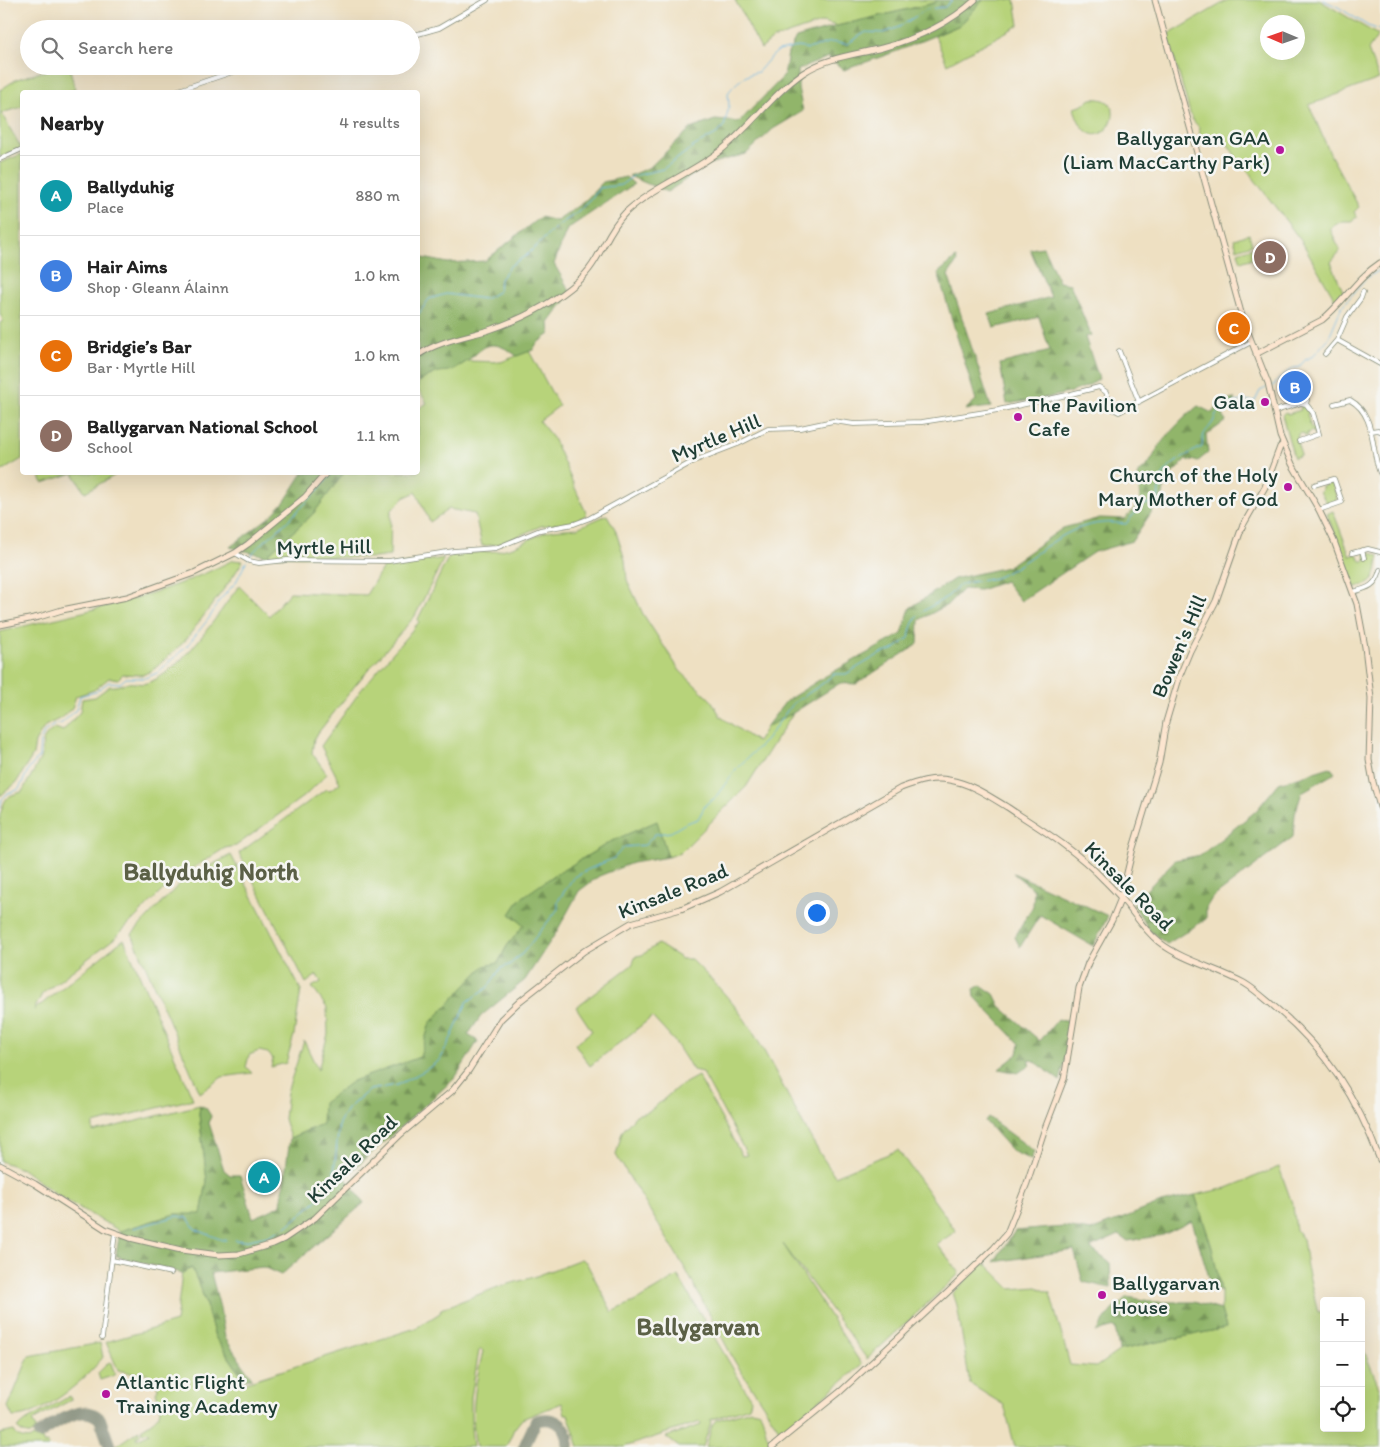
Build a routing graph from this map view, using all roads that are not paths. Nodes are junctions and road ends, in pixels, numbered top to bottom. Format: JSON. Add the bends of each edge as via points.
{"nodes":[{"id":1,"x":487,"y":0,"type":"edge"},
{"id":2,"x":975,"y":0,"type":"edge"},
{"id":3,"x":1155,"y":0,"type":"edge"},
{"id":4,"x":420,"y":33,"type":"edge"},
{"id":5,"x":223,"y":75,"type":"edge"},
{"id":6,"x":179,"y":90,"type":"edge"},
{"id":7,"x":20,"y":150,"type":"edge"},
{"id":8,"x":0,"y":159,"type":"edge"},
{"id":9,"x":1380,"y":264,"type":"edge"},
{"id":10,"x":1363,"y":292,"type":"dead end"},
{"id":11,"x":1356,"y":296,"type":"dead end"},
{"id":12,"x":1361,"y":298,"type":"junction"},
{"id":13,"x":1337,"y":340,"type":"junction"},
{"id":14,"x":1251,"y":342,"type":"junction"},
{"id":15,"x":1119,"y":351,"type":"dead end"},
{"id":16,"x":420,"y":354,"type":"edge"},
{"id":17,"x":1256,"y":354,"type":"junction"},
{"id":18,"x":1326,"y":354,"type":"dead end"},
{"id":19,"x":1380,"y":364,"type":"edge"},
{"id":20,"x":1302,"y":387,"type":"dead end"},
{"id":21,"x":1139,"y":402,"type":"junction"},
{"id":22,"x":1340,"y":403,"type":"junction"},
{"id":23,"x":1306,"y":404,"type":"junction"},
{"id":24,"x":1334,"y":404,"type":"dead end"},
{"id":25,"x":1342,"y":409,"type":"dead end"},
{"id":26,"x":1275,"y":411,"type":"junction"},
{"id":27,"x":1371,"y":431,"type":"junction"},
{"id":28,"x":1380,"y":431,"type":"edge"},
{"id":29,"x":1299,"y":441,"type":"dead end"},
{"id":30,"x":1283,"y":444,"type":"junction"},
{"id":31,"x":1380,"y":473,"type":"edge"},
{"id":32,"x":324,"y":475,"type":"edge"},
{"id":33,"x":1320,"y":490,"type":"dead end"},
{"id":34,"x":1319,"y":510,"type":"junction"},
{"id":35,"x":1362,"y":550,"type":"junction"},
{"id":36,"x":1380,"y":552,"type":"edge"},
{"id":37,"x":235,"y":553,"type":"junction"},
{"id":38,"x":1352,"y":553,"type":"dead end"},
{"id":39,"x":1364,"y":558,"type":"dead end"},
{"id":40,"x":1380,"y":570,"type":"edge"},
{"id":41,"x":1353,"y":592,"type":"junction"},
{"id":42,"x":0,"y":626,"type":"edge"},
{"id":43,"x":1380,"y":807,"type":"edge"},
{"id":44,"x":1121,"y":898,"type":"junction"},
{"id":45,"x":1380,"y":1160,"type":"edge"},
{"id":46,"x":0,"y":1165,"type":"edge"},
{"id":47,"x":115,"y":1233,"type":"junction"},
{"id":48,"x":112,"y":1260,"type":"junction"},
{"id":49,"x":171,"y":1274,"type":"dead end"},
{"id":50,"x":102,"y":1338,"type":"dead end"},
{"id":51,"x":772,"y":1447,"type":"edge"}],
"edges":[{"from":1,"to":4,"type":"street","via":[[439,28]]},
{"from":2,"to":16,"type":"main road","via":[[957,16],[896,44],[826,61],[803,73],[779,92],[721,150],[625,213],[586,273],[568,289],[510,322]]},
{"from":3,"to":14,"type":"main road"},
{"from":5,"to":6,"type":"street"},
{"from":7,"to":8,"type":"street"},
{"from":9,"to":17,"type":"main road","via":[[1367,273],[1322,320]]},
{"from":10,"to":12,"type":"street"},
{"from":11,"to":12,"type":"street"},
{"from":12,"to":13,"type":"street","via":[[1347,317]]},
{"from":13,"to":18,"type":"street"},
{"from":13,"to":19,"type":"street"},
{"from":14,"to":17,"type":"main road"},
{"from":14,"to":21,"type":"street","name":"Myrtle Hill"},
{"from":15,"to":21,"type":"street"},
{"from":17,"to":26,"type":"main road"},
{"from":20,"to":23,"type":"street"},
{"from":21,"to":37,"type":"street","name":"Myrtle Hill","via":[[1116,412],[1106,392],[1099,386],[998,410],[922,422],[854,424],[833,421],[800,428],[768,429],[694,461],[590,518],[540,530],[496,548],[378,562],[287,560],[259,563]]},
{"from":22,"to":24,"type":"street"},
{"from":22,"to":25,"type":"street"},
{"from":22,"to":27,"type":"street","via":[[1350,400],[1357,404],[1368,418]]},
{"from":23,"to":26,"type":"street"},
{"from":23,"to":29,"type":"street","via":[[1313,412],[1319,434]]},
{"from":26,"to":30,"type":"main road"},
{"from":27,"to":28,"type":"street"},
{"from":27,"to":31,"type":"street"},
{"from":30,"to":34,"type":"main road"},
{"from":30,"to":44,"type":"main road","name":"Bowen's Hill","via":[[1242,527],[1216,601],[1180,675]]},
{"from":32,"to":37,"type":"main road","via":[[276,523]]},
{"from":33,"to":34,"type":"street","via":[[1316,484],[1334,479],[1342,502]]},
{"from":34,"to":41,"type":"main road"},
{"from":35,"to":36,"type":"street"},
{"from":35,"to":38,"type":"street"},
{"from":35,"to":39,"type":"street"},
{"from":37,"to":42,"type":"main road","via":[[180,579],[140,593]]},
{"from":40,"to":41,"type":"street","via":[[1375,584]]},
{"from":41,"to":43,"type":"main road","via":[[1369,673],[1369,760]]},
{"from":44,"to":45,"type":"main road","name":"Kinsale Road","via":[[1159,942],[1245,984],[1291,1020],[1336,1072]]},
{"from":44,"to":47,"type":"main road","name":"Kinsale Road","via":[[1067,848],[971,786],[942,779],[911,784],[720,892],[681,909],[631,923],[584,951],[501,1019],[452,1091],[315,1218],[284,1239],[252,1252],[219,1255],[166,1247]]},
{"from":44,"to":51,"type":"main road","name":"Bowen's Hill","via":[[1082,979],[1064,1079],[1007,1233],[841,1391]]},
{"from":46,"to":47,"type":"main road","name":"Kinsale Road"},
{"from":47,"to":48,"type":"street"},
{"from":48,"to":49,"type":"street"},
{"from":48,"to":50,"type":"street"}]}
